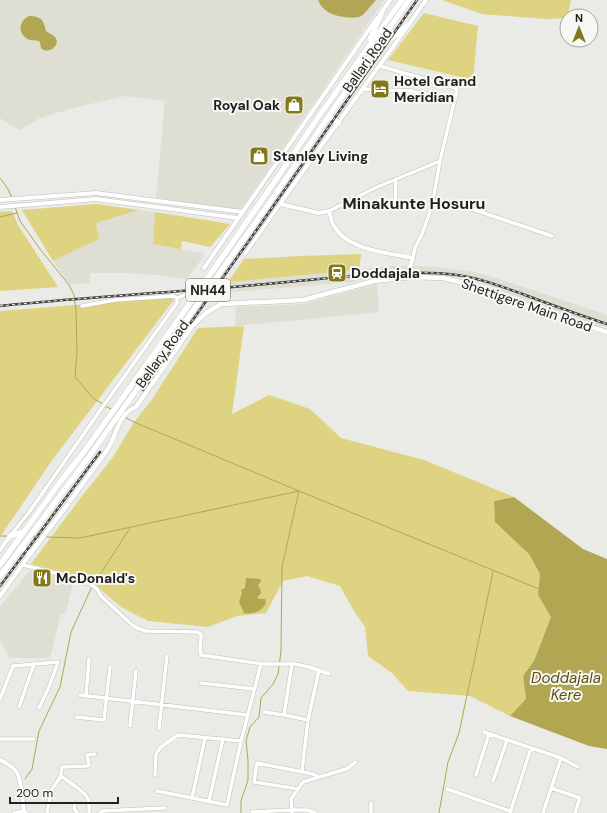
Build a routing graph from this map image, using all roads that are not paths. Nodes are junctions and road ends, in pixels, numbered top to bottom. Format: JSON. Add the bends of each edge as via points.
{"nodes":[{"id":1,"x":390,"y":0,"type":"edge"},
{"id":2,"x":402,"y":0,"type":"edge"},
{"id":3,"x":409,"y":0,"type":"edge"},
{"id":4,"x":426,"y":0,"type":"edge"},
{"id":5,"x":382,"y":12,"type":"junction"},
{"id":6,"x":408,"y":25,"type":"junction"},
{"id":7,"x":364,"y":52,"type":"junction"},
{"id":8,"x":371,"y":54,"type":"junction"},
{"id":9,"x":380,"y":66,"type":"junction"},
{"id":10,"x":363,"y":89,"type":"junction"},
{"id":11,"x":455,"y":100,"type":"junction"},
{"id":12,"x":319,"y":116,"type":"joint"},
{"id":13,"x":327,"y":117,"type":"junction"},
{"id":14,"x":338,"y":123,"type":"junction"},
{"id":15,"x":440,"y":161,"type":"junction"},
{"id":16,"x":396,"y":179,"type":"junction"},
{"id":17,"x":0,"y":200,"type":"edge"},
{"id":18,"x":433,"y":202,"type":"junction"},
{"id":19,"x":280,"y":204,"type":"junction"},
{"id":20,"x":0,"y":207,"type":"edge"},
{"id":21,"x":395,"y":209,"type":"dead end"},
{"id":22,"x":329,"y":211,"type":"junction"},
{"id":23,"x":243,"y":212,"type":"junction"},
{"id":24,"x":238,"y":218,"type":"junction"},
{"id":25,"x":552,"y":236,"type":"dead end"},
{"id":26,"x":245,"y":254,"type":"dead end"},
{"id":27,"x":413,"y":258,"type":"junction"},
{"id":28,"x":204,"y":268,"type":"dead end"},
{"id":29,"x":406,"y":278,"type":"junction"},
{"id":30,"x":187,"y":294,"type":"dead end"},
{"id":31,"x":178,"y":298,"type":"junction"},
{"id":32,"x":82,"y":306,"type":"dead end"},
{"id":33,"x":607,"y":332,"type":"edge"},
{"id":34,"x":22,"y":535,"type":"junction"},
{"id":35,"x":10,"y":537,"type":"junction"},
{"id":36,"x":22,"y":547,"type":"junction"},
{"id":37,"x":0,"y":550,"type":"edge"},
{"id":38,"x":30,"y":554,"type":"junction"},
{"id":39,"x":1,"y":564,"type":"edge"},
{"id":40,"x":22,"y":565,"type":"junction"},
{"id":41,"x":0,"y":576,"type":"edge"},
{"id":42,"x":0,"y":596,"type":"edge"},
{"id":43,"x":167,"y":656,"type":"dead end"},
{"id":44,"x":89,"y":659,"type":"dead end"},
{"id":45,"x":34,"y":664,"type":"junction"},
{"id":46,"x":261,"y":664,"type":"junction"},
{"id":47,"x":292,"y":664,"type":"junction"},
{"id":48,"x":110,"y":667,"type":"dead end"},
{"id":49,"x":319,"y":670,"type":"junction"},
{"id":50,"x":136,"y":671,"type":"dead end"},
{"id":51,"x":329,"y":674,"type":"dead end"},
{"id":52,"x":201,"y":683,"type":"dead end"},
{"id":53,"x":254,"y":689,"type":"junction"},
{"id":54,"x":80,"y":695,"type":"dead end"},
{"id":55,"x":86,"y":696,"type":"junction"},
{"id":56,"x":107,"y":698,"type":"junction"},
{"id":57,"x":0,"y":699,"type":"edge"},
{"id":58,"x":133,"y":701,"type":"junction"},
{"id":59,"x":162,"y":705,"type":"junction"},
{"id":60,"x":19,"y":708,"type":"dead end"},
{"id":61,"x":39,"y":708,"type":"dead end"},
{"id":62,"x":264,"y":712,"type":"dead end"},
{"id":63,"x":247,"y":715,"type":"junction"},
{"id":64,"x":284,"y":715,"type":"junction"},
{"id":65,"x":76,"y":717,"type":"dead end"},
{"id":66,"x":308,"y":720,"type":"junction"},
{"id":67,"x":130,"y":726,"type":"dead end"},
{"id":68,"x":159,"y":728,"type":"dead end"},
{"id":69,"x":484,"y":732,"type":"dead end"},
{"id":70,"x":489,"y":734,"type":"junction"},
{"id":71,"x":205,"y":738,"type":"junction"},
{"id":72,"x":0,"y":739,"type":"edge"},
{"id":73,"x":34,"y":739,"type":"dead end"},
{"id":74,"x":223,"y":739,"type":"junction"},
{"id":75,"x":507,"y":740,"type":"junction"},
{"id":76,"x":240,"y":741,"type":"junction"},
{"id":77,"x":531,"y":748,"type":"junction"},
{"id":78,"x":95,"y":754,"type":"dead end"},
{"id":79,"x":561,"y":758,"type":"junction"},
{"id":80,"x":0,"y":760,"type":"edge"},
{"id":81,"x":356,"y":762,"type":"dead end"},
{"id":82,"x":578,"y":767,"type":"dead end"},
{"id":83,"x":302,"y":771,"type":"junction"},
{"id":84,"x":155,"y":775,"type":"dead end"},
{"id":85,"x":476,"y":775,"type":"dead end"},
{"id":86,"x":61,"y":776,"type":"junction"},
{"id":87,"x":318,"y":777,"type":"junction"},
{"id":88,"x":493,"y":781,"type":"dead end"},
{"id":89,"x":551,"y":788,"type":"junction"},
{"id":90,"x":298,"y":789,"type":"junction"},
{"id":91,"x":447,"y":789,"type":"dead end"},
{"id":92,"x":157,"y":791,"type":"dead end"},
{"id":93,"x":192,"y":798,"type":"junction"},
{"id":94,"x":209,"y":801,"type":"junction"},
{"id":95,"x":75,"y":803,"type":"dead end"},
{"id":96,"x":371,"y":803,"type":"dead end"},
{"id":97,"x":165,"y":808,"type":"dead end"},
{"id":98,"x":25,"y":812,"type":"edge"},
{"id":99,"x":126,"y":812,"type":"edge"},
{"id":100,"x":252,"y":812,"type":"dead end"},
{"id":101,"x":292,"y":812,"type":"edge"},
{"id":102,"x":510,"y":812,"type":"edge"},
{"id":103,"x":14,"y":813,"type":"edge"},
{"id":104,"x":48,"y":813,"type":"edge"},
{"id":105,"x":77,"y":813,"type":"edge"},
{"id":106,"x":89,"y":813,"type":"edge"},
{"id":107,"x":100,"y":813,"type":"edge"},
{"id":108,"x":315,"y":813,"type":"edge"},
{"id":109,"x":371,"y":813,"type":"edge"},
{"id":110,"x":543,"y":813,"type":"edge"},
{"id":111,"x":575,"y":813,"type":"edge"}],
"edges":[{"from":1,"to":5,"type":"street"},
{"from":2,"to":7,"type":"highway","name":"Ballari Road","number":"NH44"},
{"from":3,"to":8,"type":"highway","name":"Ballari Road","number":"NH44"},
{"from":4,"to":6,"type":"street"},
{"from":5,"to":7,"type":"highway"},
{"from":5,"to":23,"type":"street"},
{"from":6,"to":8,"type":"highway"},
{"from":6,"to":9,"type":"street"},
{"from":7,"to":12,"type":"highway","name":"Ballari Road","number":"NH44"},
{"from":8,"to":13,"type":"highway","name":"Ballari Road","number":"NH44"},
{"from":9,"to":10,"type":"street"},
{"from":9,"to":11,"type":"street","via":[[456,88]]},
{"from":10,"to":11,"type":"street","via":[[411,91]]},
{"from":10,"to":14,"type":"street"},
{"from":11,"to":15,"type":"street"},
{"from":12,"to":34,"type":"highway","name":"Bellary Road","number":"NH44","bridge":true,"via":[[232,244]]},
{"from":13,"to":14,"type":"highway"},
{"from":13,"to":36,"type":"highway","name":"Bellary Road","number":"NH44","bridge":true,"via":[[270,202]]},
{"from":14,"to":19,"type":"street"},
{"from":15,"to":16,"type":"street"},
{"from":15,"to":18,"type":"street"},
{"from":16,"to":21,"type":"street"},
{"from":16,"to":22,"type":"street"},
{"from":17,"to":23,"type":"street","via":[[96,193]]},
{"from":18,"to":25,"type":"street","via":[[458,204]]},
{"from":18,"to":27,"type":"street"},
{"from":19,"to":22,"type":"street","via":[[317,212]]},
{"from":19,"to":26,"type":"street"},
{"from":20,"to":24,"type":"street","via":[[96,199]]},
{"from":22,"to":27,"type":"street","via":[[334,227],[355,244]]},
{"from":23,"to":24,"type":"street"},
{"from":24,"to":28,"type":"street"},
{"from":27,"to":29,"type":"street"},
{"from":29,"to":33,"type":"main road","name":"Shettigere Main Road","via":[[443,278],[477,286]]},
{"from":29,"to":38,"type":"main road","name":"Shettigere Main Road","via":[[374,281],[303,300],[221,304],[206,314],[193,326],[136,407],[125,414],[109,446]]},
{"from":30,"to":31,"type":"street"},
{"from":31,"to":32,"type":"street","via":[[173,296],[115,300]]},
{"from":31,"to":35,"type":"street","via":[[177,303]]},
{"from":34,"to":35,"type":"highway"},
{"from":34,"to":39,"type":"highway","number":"NH44"},
{"from":35,"to":37,"type":"street"},
{"from":36,"to":38,"type":"highway"},
{"from":36,"to":41,"type":"highway","name":"Bellary Road","number":"NH44"},
{"from":38,"to":40,"type":"street"},
{"from":40,"to":42,"type":"street"},
{"from":40,"to":46,"type":"street","via":[[89,584],[137,628],[146,631],[201,634],[201,655]]},
{"from":43,"to":59,"type":"street"},
{"from":44,"to":55,"type":"street"},
{"from":45,"to":57,"type":"street","via":[[13,666]]},
{"from":45,"to":60,"type":"street"},
{"from":45,"to":61,"type":"street","via":[[58,662]]},
{"from":46,"to":47,"type":"street"},
{"from":46,"to":53,"type":"street"},
{"from":47,"to":49,"type":"street"},
{"from":47,"to":64,"type":"street"},
{"from":48,"to":56,"type":"street"},
{"from":49,"to":51,"type":"street"},
{"from":49,"to":66,"type":"street"},
{"from":50,"to":58,"type":"street"},
{"from":52,"to":53,"type":"street"},
{"from":53,"to":63,"type":"street"},
{"from":54,"to":55,"type":"street"},
{"from":55,"to":56,"type":"street"},
{"from":56,"to":58,"type":"street"},
{"from":56,"to":65,"type":"street","via":[[104,720]]},
{"from":58,"to":59,"type":"street"},
{"from":58,"to":67,"type":"street"},
{"from":59,"to":63,"type":"street"},
{"from":59,"to":68,"type":"street"},
{"from":62,"to":64,"type":"street"},
{"from":63,"to":76,"type":"street"},
{"from":64,"to":66,"type":"street"},
{"from":66,"to":83,"type":"street"},
{"from":69,"to":70,"type":"street"},
{"from":70,"to":75,"type":"street"},
{"from":70,"to":85,"type":"street"},
{"from":71,"to":74,"type":"street"},
{"from":71,"to":84,"type":"street","via":[[178,735],[165,744],[156,754]]},
{"from":71,"to":93,"type":"street"},
{"from":72,"to":73,"type":"street"},
{"from":74,"to":76,"type":"street"},
{"from":74,"to":94,"type":"street"},
{"from":75,"to":77,"type":"street"},
{"from":75,"to":88,"type":"street"},
{"from":76,"to":94,"type":"street","via":[[227,805]]},
{"from":77,"to":79,"type":"street"},
{"from":77,"to":102,"type":"street"},
{"from":78,"to":86,"type":"street","via":[[87,755],[88,766],[62,767]]},
{"from":79,"to":82,"type":"street"},
{"from":79,"to":89,"type":"street"},
{"from":80,"to":98,"type":"street","via":[[16,771]]},
{"from":81,"to":87,"type":"street","via":[[346,769]]},
{"from":83,"to":87,"type":"street"},
{"from":83,"to":90,"type":"street","via":[[257,763],[254,782]]},
{"from":86,"to":104,"type":"street","via":[[51,791]]},
{"from":86,"to":106,"type":"street","via":[[86,794],[90,805]]},
{"from":87,"to":90,"type":"street","via":[[303,782]]},
{"from":89,"to":110,"type":"street"},
{"from":89,"to":111,"type":"street","via":[[580,798]]},
{"from":90,"to":101,"type":"street","via":[[291,799]]},
{"from":91,"to":102,"type":"street"},
{"from":92,"to":93,"type":"street"},
{"from":93,"to":94,"type":"street"},
{"from":95,"to":105,"type":"street"},
{"from":96,"to":109,"type":"street"},
{"from":97,"to":99,"type":"street"},
{"from":98,"to":103,"type":"street"},
{"from":99,"to":107,"type":"street"},
{"from":100,"to":101,"type":"street"},
{"from":101,"to":108,"type":"street","via":[[307,810]]}]}
